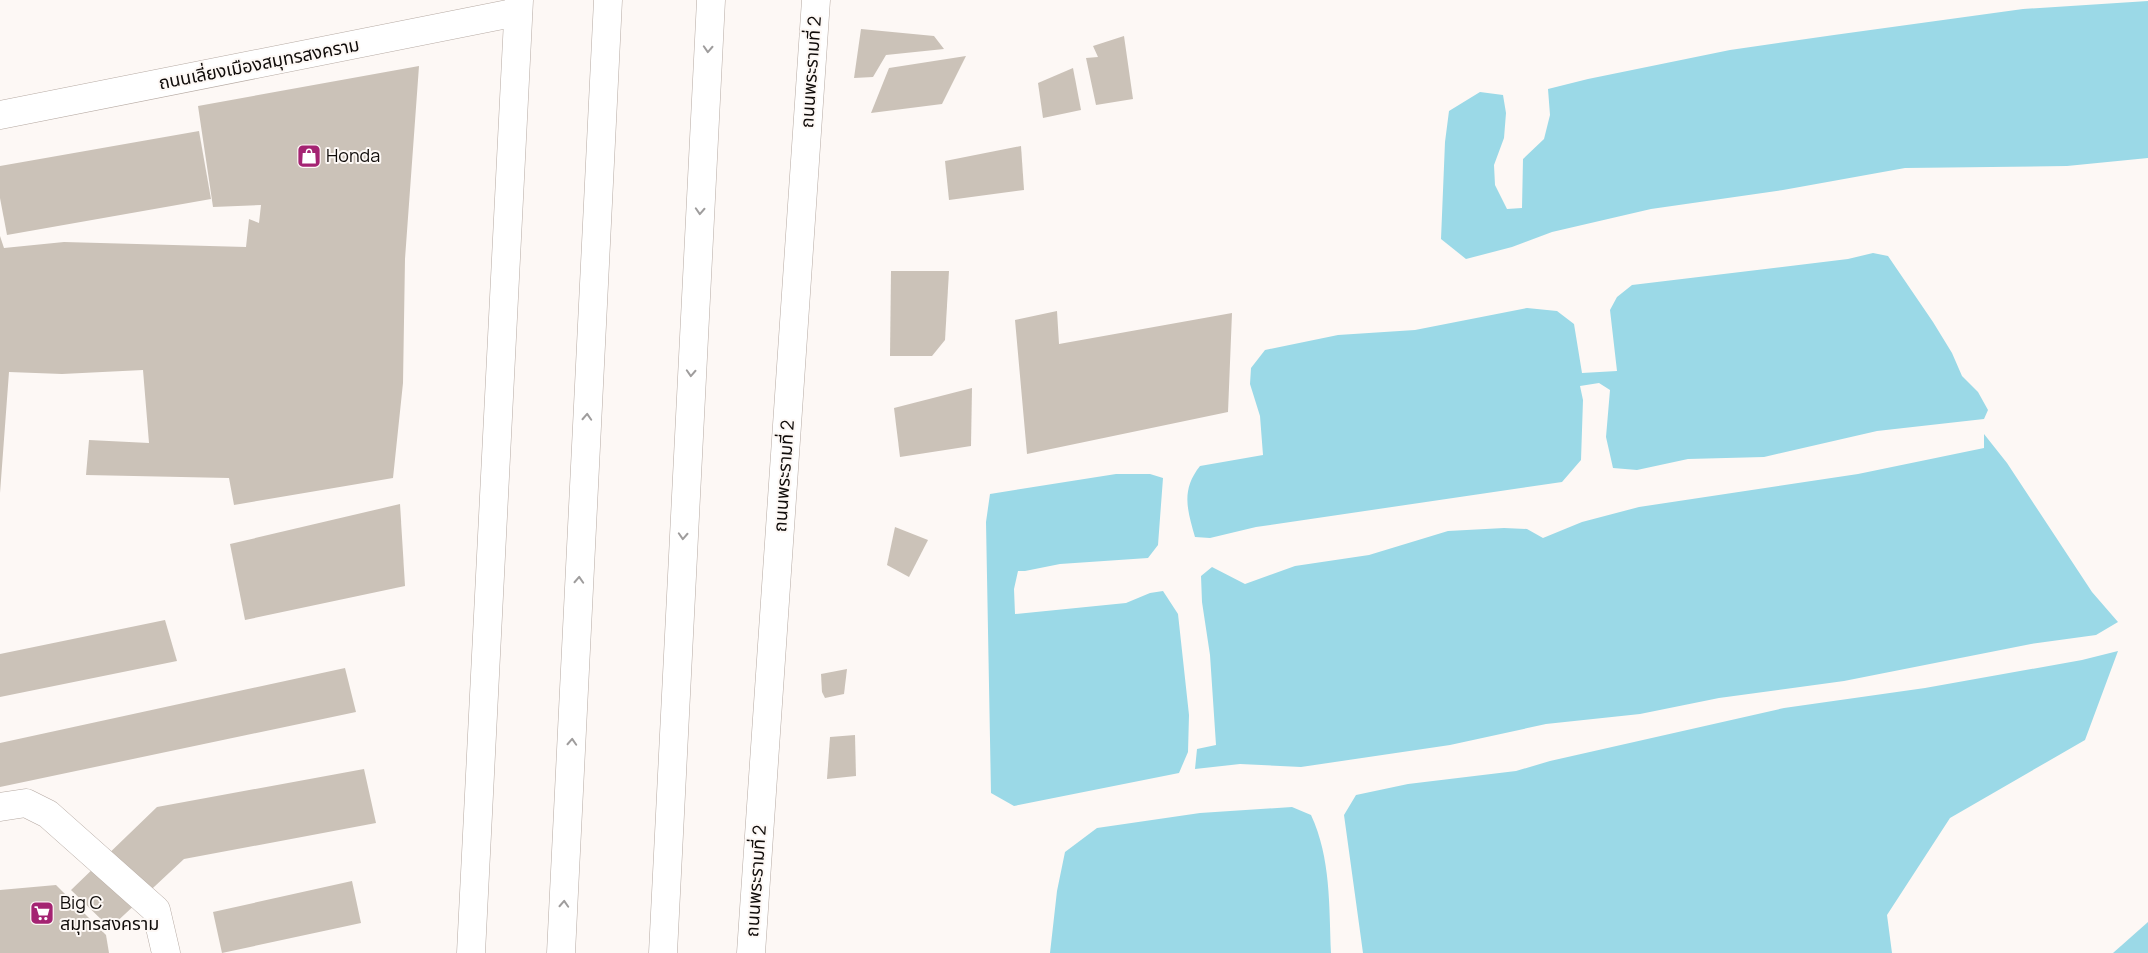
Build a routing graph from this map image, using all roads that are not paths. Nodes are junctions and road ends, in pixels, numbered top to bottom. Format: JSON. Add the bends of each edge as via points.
{"nodes":[{"id":1,"x":608,"y":0,"type":"edge"},
{"id":2,"x":711,"y":0,"type":"edge"},
{"id":3,"x":816,"y":0,"type":"edge"},
{"id":4,"x":518,"y":6,"type":"edge"},
{"id":5,"x":0,"y":116,"type":"edge"},
{"id":6,"x":0,"y":807,"type":"edge"},
{"id":7,"x":166,"y":953,"type":"edge"},
{"id":8,"x":471,"y":953,"type":"edge"},
{"id":9,"x":561,"y":953,"type":"edge"},
{"id":10,"x":663,"y":953,"type":"edge"},
{"id":11,"x":751,"y":953,"type":"edge"}],
"edges":[{"from":9,"to":1,"type":"main road","one_way":true},
{"from":2,"to":10,"type":"main road","one_way":true},
{"from":3,"to":11,"type":"main road","name":"ถนนพระรามที่ 2"},
{"from":4,"to":5,"type":"main road","name":"ถนนเลี่ยงเมืองสมุทรสงคราม"},
{"from":4,"to":8,"type":"main road"},
{"from":6,"to":7,"type":"main road","via":[[26,803],[48,814],[156,910]]}]}
